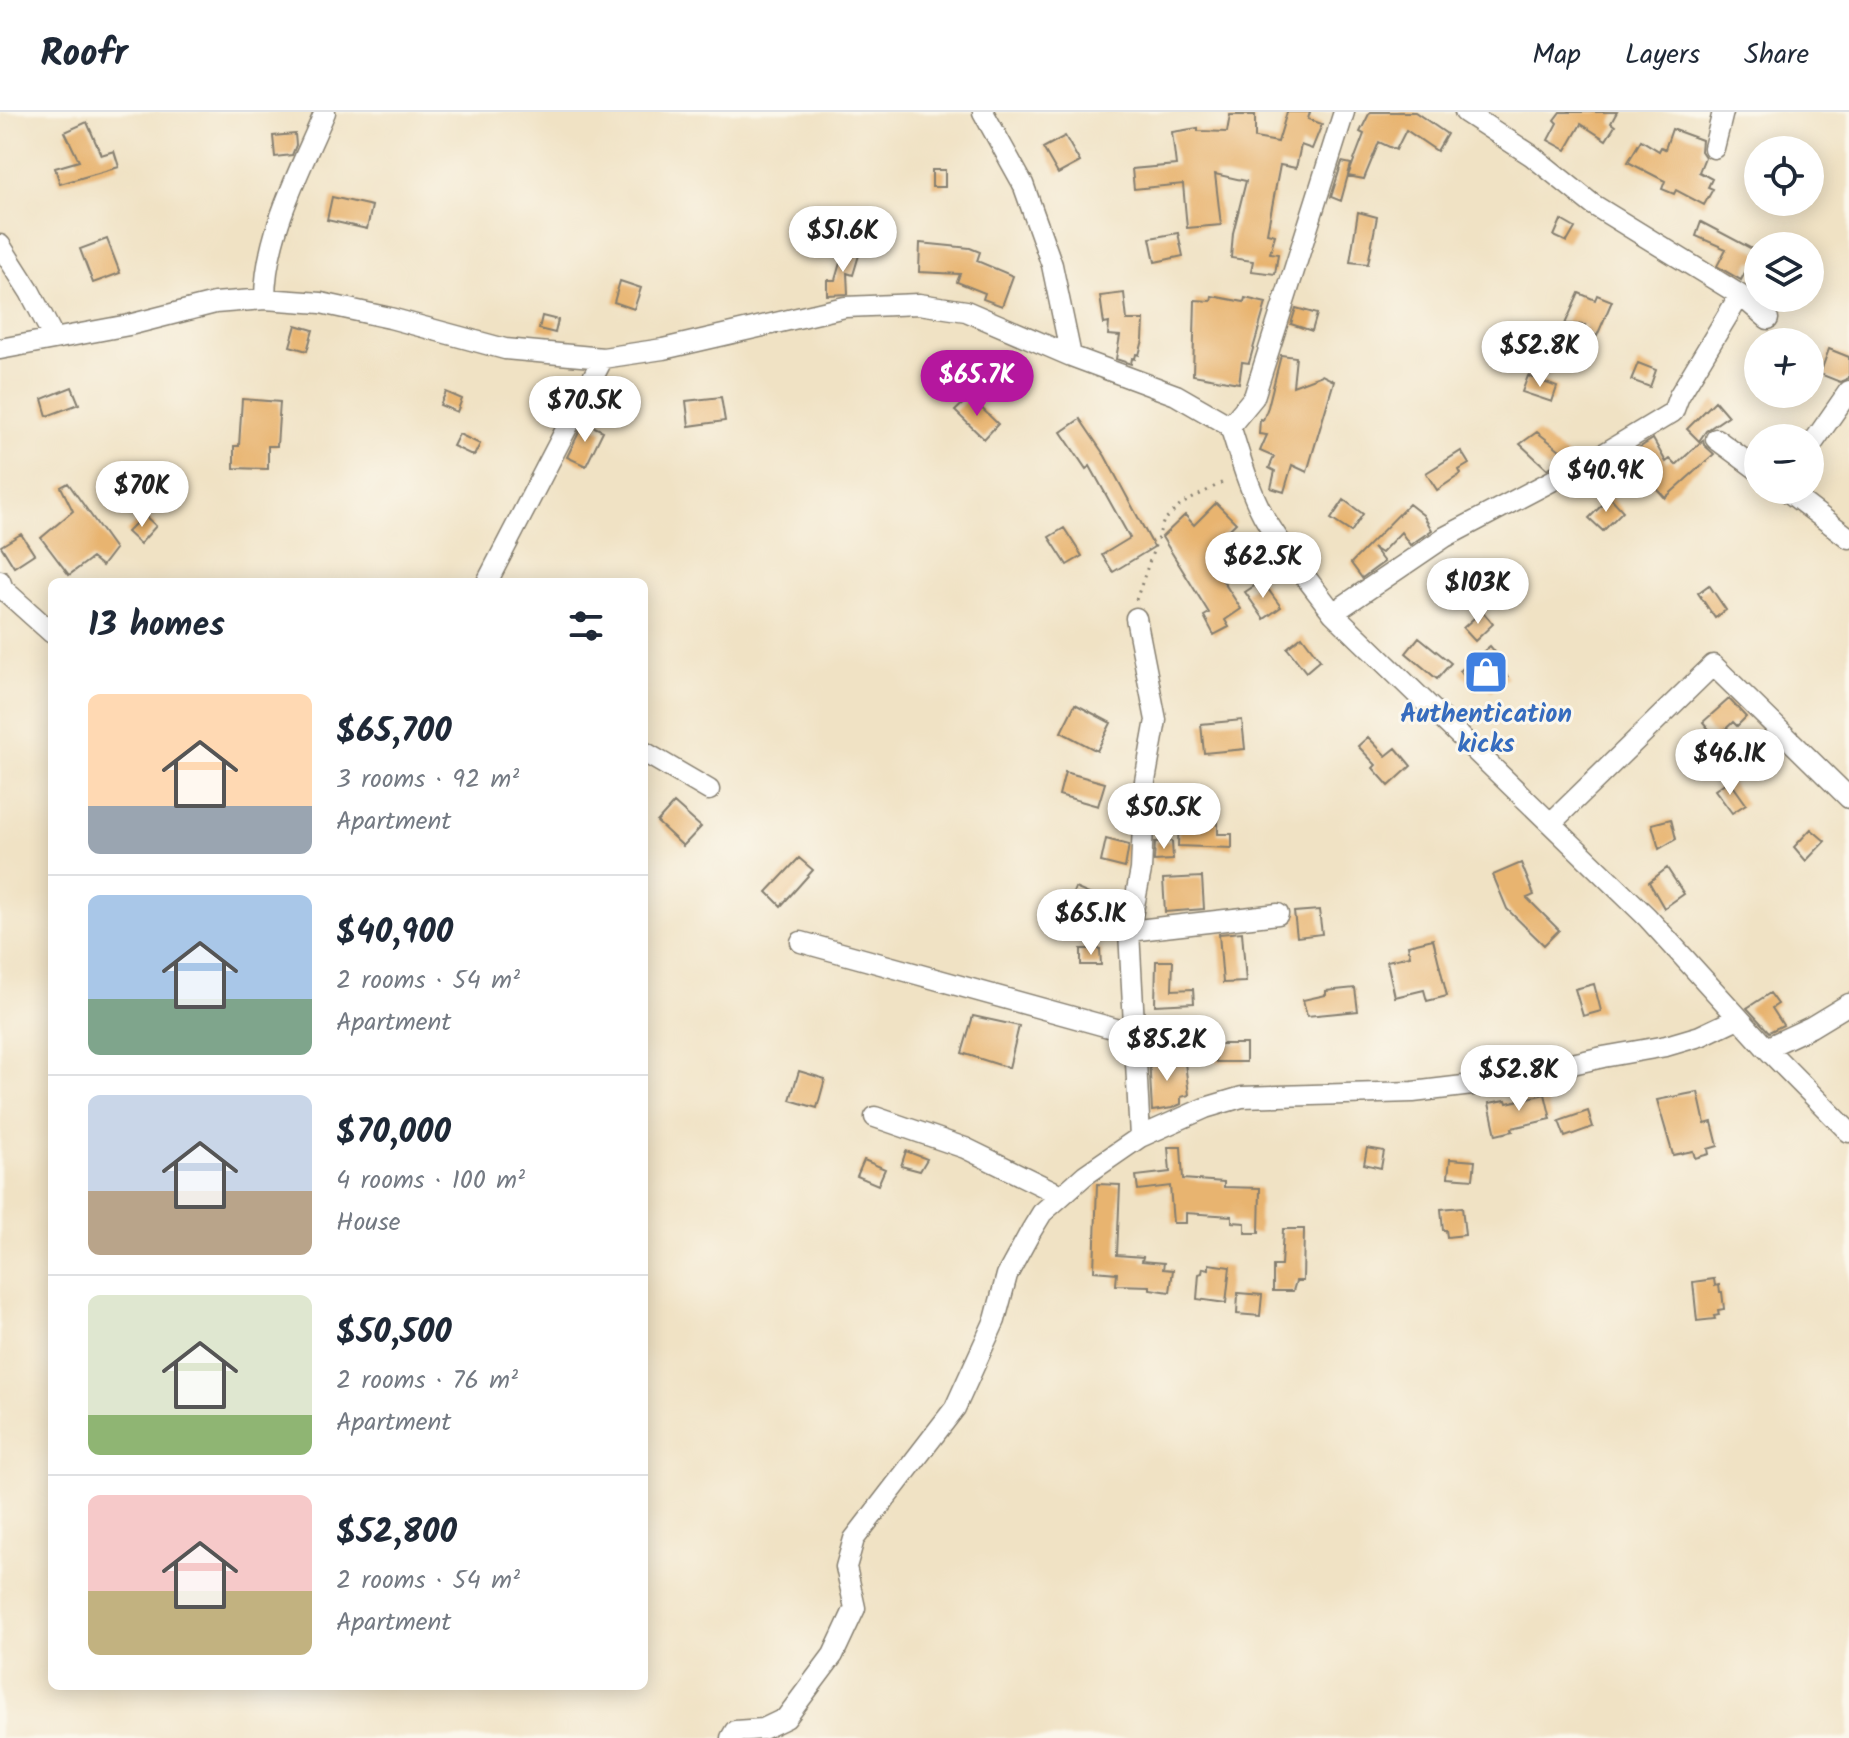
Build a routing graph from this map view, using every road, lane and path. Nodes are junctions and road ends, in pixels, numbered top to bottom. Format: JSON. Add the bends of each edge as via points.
{"nodes":[{"id":1,"x":325,"y":112,"type":"edge"},
{"id":2,"x":983,"y":112,"type":"edge"},
{"id":3,"x":1344,"y":112,"type":"edge"},
{"id":4,"x":1465,"y":112,"type":"edge"},
{"id":5,"x":1723,"y":112,"type":"edge"},
{"id":6,"x":1714,"y":148,"type":"dead end"},
{"id":7,"x":0,"y":245,"type":"edge"},
{"id":8,"x":1740,"y":295,"type":"junction"},
{"id":9,"x":265,"y":299,"type":"junction"},
{"id":10,"x":1768,"y":319,"type":"dead end"},
{"id":11,"x":54,"y":338,"type":"junction"},
{"id":12,"x":0,"y":349,"type":"edge"},
{"id":13,"x":1071,"y":356,"type":"junction"},
{"id":14,"x":603,"y":358,"type":"junction"},
{"id":15,"x":1849,"y":391,"type":"edge"},
{"id":16,"x":1230,"y":426,"type":"junction"},
{"id":17,"x":1824,"y":427,"type":"edge"},
{"id":18,"x":1716,"y":439,"type":"dead end"},
{"id":19,"x":1744,"y":460,"type":"edge"},
{"id":20,"x":1245,"y":470,"type":"junction"},
{"id":21,"x":1804,"y":504,"type":"edge"},
{"id":22,"x":1849,"y":538,"type":"edge"},
{"id":23,"x":489,"y":578,"type":"edge"},
{"id":24,"x":0,"y":581,"type":"edge"},
{"id":25,"x":1333,"y":613,"type":"junction"},
{"id":26,"x":1136,"y":618,"type":"joint"},
{"id":27,"x":48,"y":629,"type":"edge"},
{"id":28,"x":648,"y":754,"type":"edge"},
{"id":29,"x":709,"y":790,"type":"dead end"},
{"id":30,"x":1849,"y":798,"type":"edge"},
{"id":31,"x":1552,"y":822,"type":"junction"},
{"id":32,"x":1278,"y":914,"type":"dead end"},
{"id":33,"x":1129,"y":931,"type":"junction"},
{"id":34,"x":801,"y":942,"type":"dead end"},
{"id":35,"x":1849,"y":1004,"type":"edge"},
{"id":36,"x":1738,"y":1018,"type":"junction"},
{"id":37,"x":1134,"y":1034,"type":"junction"},
{"id":38,"x":1766,"y":1048,"type":"junction"},
{"id":39,"x":875,"y":1117,"type":"dead end"},
{"id":40,"x":1849,"y":1132,"type":"edge"},
{"id":41,"x":1140,"y":1137,"type":"junction"},
{"id":42,"x":1061,"y":1195,"type":"junction"},
{"id":43,"x":731,"y":1738,"type":"edge"}],
"edges":[{"from":1,"to":9,"type":"street","via":[[282,216],[265,269]]},
{"from":2,"to":13,"type":"street","via":[[1023,184],[1052,265]]},
{"from":3,"to":16,"type":"street","via":[[1254,397]]},
{"from":4,"to":8,"type":"street","via":[[1592,204]]},
{"from":5,"to":6,"type":"street"},
{"from":7,"to":11,"type":"street"},
{"from":8,"to":10,"type":"street"},
{"from":8,"to":25,"type":"street","via":[[1673,412],[1445,537]]},
{"from":9,"to":11,"type":"street","via":[[215,303]]},
{"from":9,"to":14,"type":"street","via":[[321,303],[505,349]]},
{"from":11,"to":12,"type":"street"},
{"from":13,"to":14,"type":"street","via":[[966,311],[919,304],[845,307]]},
{"from":13,"to":16,"type":"street","via":[[1176,395]]},
{"from":14,"to":23,"type":"street"},
{"from":15,"to":17,"type":"street"},
{"from":16,"to":20,"type":"street"},
{"from":18,"to":19,"type":"street"},
{"from":20,"to":25,"type":"street","via":[[1263,514]]},
{"from":20,"to":26,"type":"path","via":[[1182,504],[1164,520],[1135,598]]},
{"from":21,"to":22,"type":"street"},
{"from":24,"to":27,"type":"street"},
{"from":25,"to":31,"type":"street"},
{"from":26,"to":33,"type":"street","via":[[1156,720],[1145,781],[1141,870]]},
{"from":28,"to":29,"type":"street"},
{"from":30,"to":31,"type":"street","via":[[1713,665]]},
{"from":31,"to":36,"type":"street"},
{"from":32,"to":33,"type":"street"},
{"from":33,"to":37,"type":"street"},
{"from":34,"to":37,"type":"street"},
{"from":35,"to":38,"type":"street"},
{"from":36,"to":38,"type":"street"},
{"from":36,"to":41,"type":"street","via":[[1666,1046],[1489,1083],[1413,1092],[1242,1097]]},
{"from":37,"to":41,"type":"street"},
{"from":38,"to":40,"type":"street"},
{"from":39,"to":42,"type":"street","via":[[965,1148]]},
{"from":41,"to":42,"type":"street"},
{"from":42,"to":43,"type":"street","via":[[1042,1213],[1007,1275],[995,1320],[955,1408],[854,1539],[846,1567],[855,1608],[833,1655],[786,1718],[763,1729],[735,1731]]}]}
